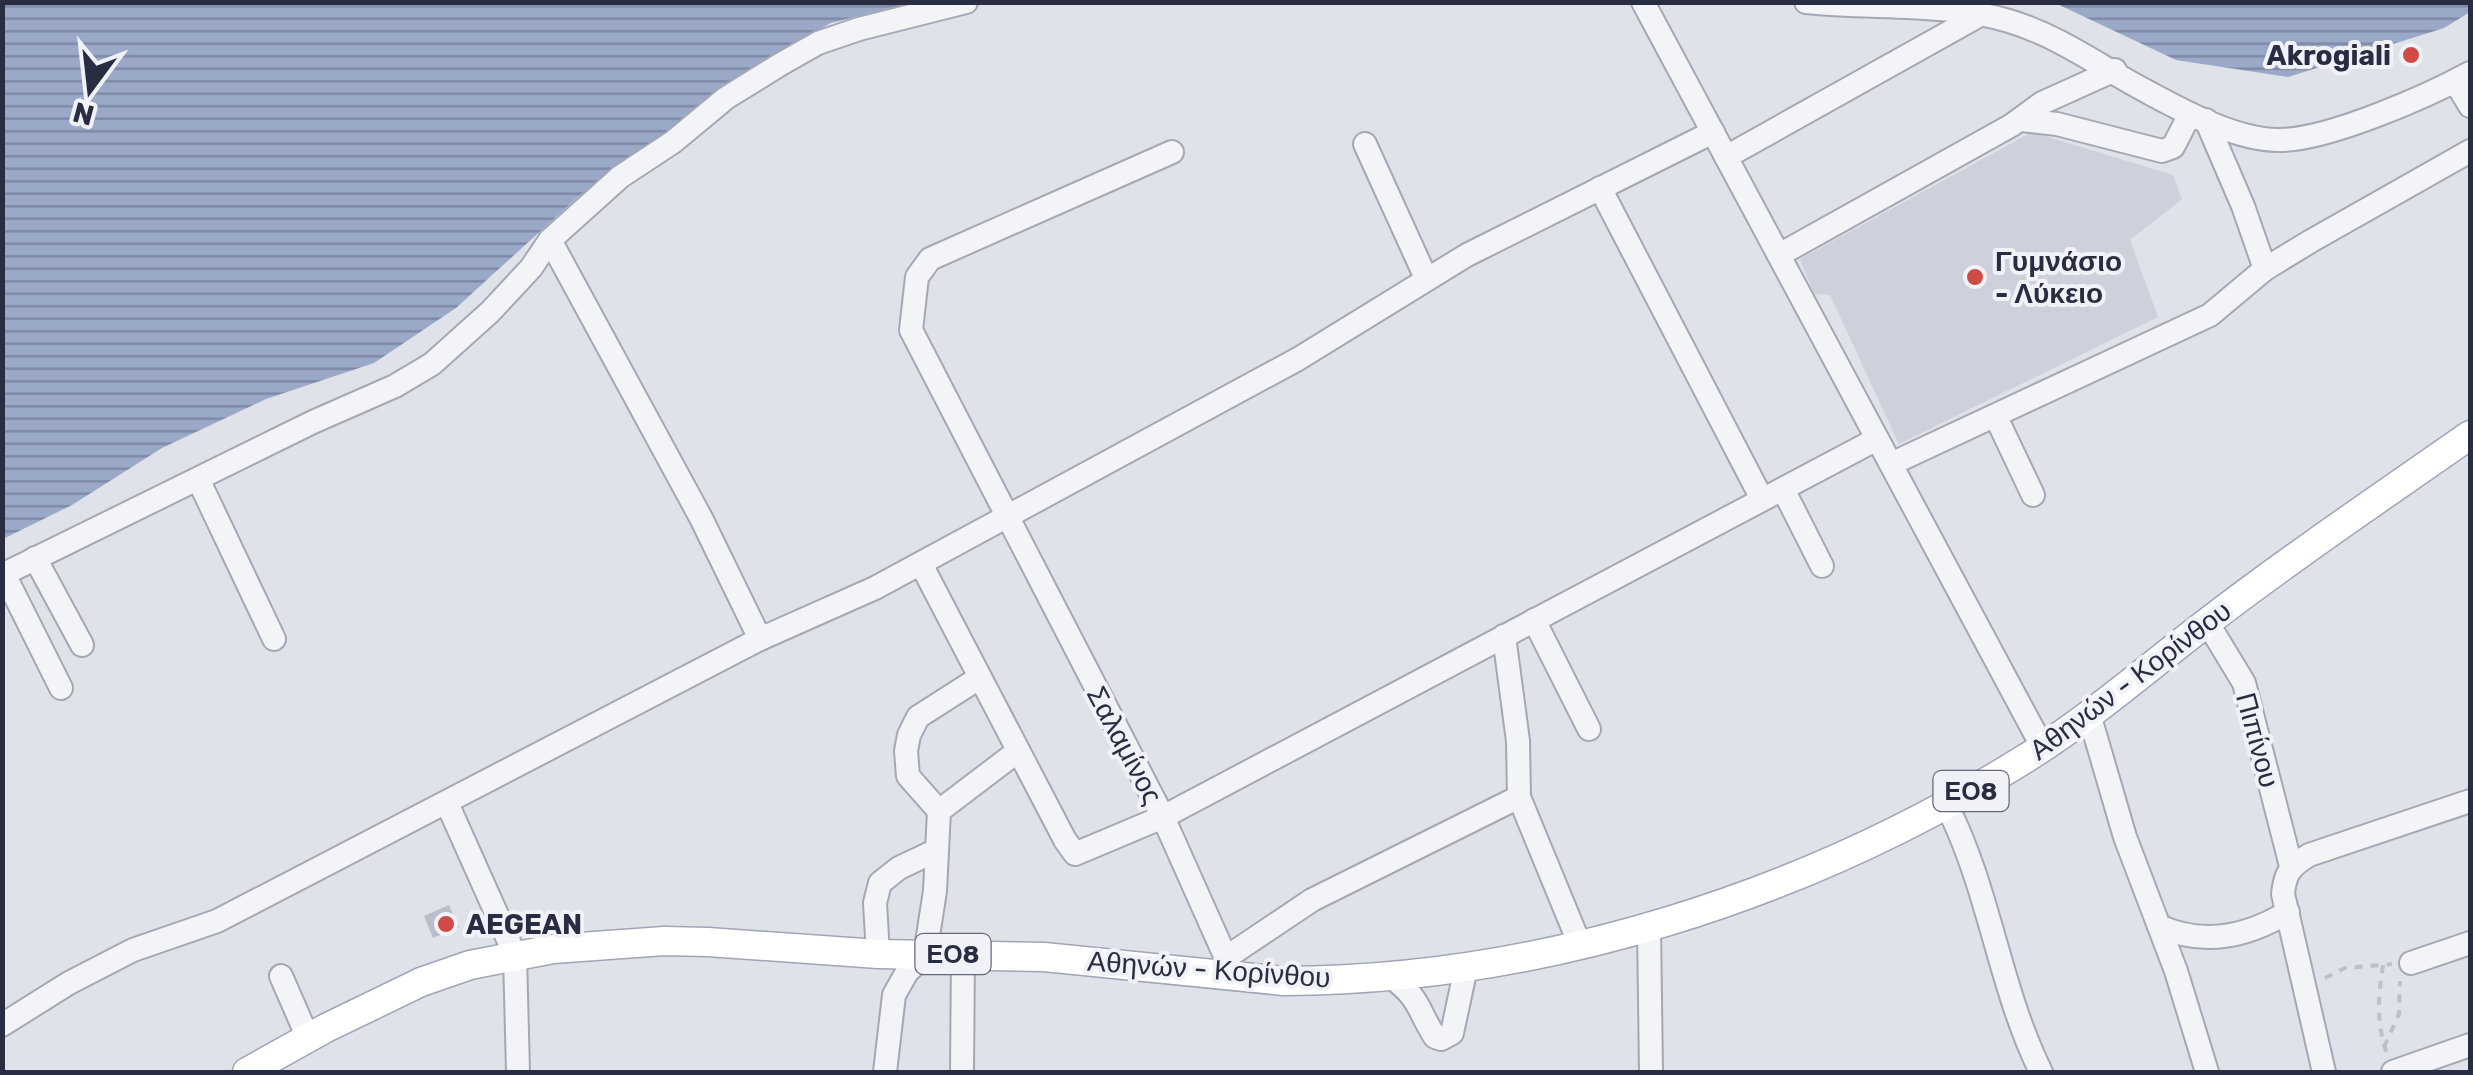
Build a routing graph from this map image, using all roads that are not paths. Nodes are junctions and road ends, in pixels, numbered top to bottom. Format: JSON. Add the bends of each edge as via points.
{"nodes":[{"id":1,"x":966,"y":2,"type":"edge"},
{"id":2,"x":1643,"y":2,"type":"edge"},
{"id":3,"x":1806,"y":2,"type":"edge"},
{"id":4,"x":1980,"y":14,"type":"junction"},
{"id":5,"x":2115,"y":70,"type":"junction"},
{"id":6,"x":2463,"y":77,"type":"edge"},
{"id":7,"x":2470,"y":106,"type":"edge"},
{"id":8,"x":2198,"y":117,"type":"junction"},
{"id":9,"x":2021,"y":120,"type":"junction"},
{"id":10,"x":1713,"y":132,"type":"junction"},
{"id":11,"x":1365,"y":144,"type":"dead end"},
{"id":12,"x":2470,"y":151,"type":"edge"},
{"id":13,"x":1172,"y":152,"type":"dead end"},
{"id":14,"x":1726,"y":157,"type":"junction"},
{"id":15,"x":1600,"y":188,"type":"junction"},
{"id":16,"x":550,"y":240,"type":"junction"},
{"id":17,"x":1779,"y":254,"type":"junction"},
{"id":18,"x":2266,"y":269,"type":"junction"},
{"id":19,"x":1426,"y":278,"type":"junction"},
{"id":20,"x":1996,"y":417,"type":"junction"},
{"id":21,"x":2470,"y":435,"type":"edge"},
{"id":22,"x":1877,"y":438,"type":"junction"},
{"id":23,"x":1891,"y":464,"type":"junction"},
{"id":24,"x":198,"y":479,"type":"junction"},
{"id":25,"x":1772,"y":494,"type":"junction"},
{"id":26,"x":2033,"y":495,"type":"dead end"},
{"id":27,"x":1007,"y":517,"type":"junction"},
{"id":28,"x":35,"y":558,"type":"junction"},
{"id":29,"x":920,"y":564,"type":"junction"},
{"id":30,"x":1822,"y":566,"type":"dead end"},
{"id":31,"x":3,"y":575,"type":"edge"},
{"id":32,"x":1534,"y":620,"type":"junction"},
{"id":33,"x":2207,"y":622,"type":"junction"},
{"id":34,"x":1504,"y":636,"type":"junction"},
{"id":35,"x":274,"y":639,"type":"dead end"},
{"id":36,"x":760,"y":639,"type":"junction"},
{"id":37,"x":82,"y":645,"type":"dead end"},
{"id":38,"x":979,"y":678,"type":"junction"},
{"id":39,"x":61,"y":688,"type":"dead end"},
{"id":40,"x":2089,"y":714,"type":"junction"},
{"id":41,"x":1588,"y":729,"type":"dead end"},
{"id":42,"x":2043,"y":748,"type":"junction"},
{"id":43,"x":1018,"y":751,"type":"junction"},
{"id":44,"x":1519,"y":797,"type":"junction"},
{"id":45,"x":2470,"y":801,"type":"edge"},
{"id":46,"x":447,"y":803,"type":"junction"},
{"id":47,"x":1947,"y":806,"type":"junction"},
{"id":48,"x":939,"y":811,"type":"junction"},
{"id":49,"x":1163,"y":817,"type":"junction"},
{"id":50,"x":937,"y":850,"type":"junction"},
{"id":51,"x":2291,"y":866,"type":"junction"},
{"id":52,"x":2288,"y":912,"type":"junction"},
{"id":53,"x":2159,"y":926,"type":"junction"},
{"id":54,"x":1649,"y":927,"type":"junction"},
{"id":55,"x":2470,"y":943,"type":"edge"},
{"id":56,"x":1580,"y":945,"type":"junction"},
{"id":57,"x":878,"y":954,"type":"junction"},
{"id":58,"x":964,"y":954,"type":"junction"},
{"id":59,"x":515,"y":955,"type":"junction"},
{"id":60,"x":925,"y":955,"type":"junction"},
{"id":61,"x":2403,"y":964,"type":"road end"},
{"id":62,"x":1231,"y":966,"type":"junction"},
{"id":63,"x":1470,"y":967,"type":"junction"},
{"id":64,"x":281,"y":976,"type":"dead end"},
{"id":65,"x":1390,"y":978,"type":"junction"},
{"id":66,"x":2,"y":1025,"type":"edge"},
{"id":67,"x":308,"y":1038,"type":"junction"},
{"id":68,"x":2470,"y":1045,"type":"edge"},
{"id":69,"x":248,"y":1072,"type":"edge"},
{"id":70,"x":518,"y":1072,"type":"edge"},
{"id":71,"x":885,"y":1072,"type":"edge"},
{"id":72,"x":962,"y":1072,"type":"edge"},
{"id":73,"x":1652,"y":1072,"type":"edge"},
{"id":74,"x":2040,"y":1072,"type":"edge"},
{"id":75,"x":2207,"y":1072,"type":"edge"},
{"id":76,"x":2324,"y":1072,"type":"edge"},
{"id":77,"x":2393,"y":1072,"type":"edge"}],
"edges":[{"from":1,"to":16,"type":"street","via":[[859,28],[781,64],[620,177]]},
{"from":2,"to":10,"type":"street"},
{"from":3,"to":4,"type":"street"},
{"from":4,"to":5,"type":"street","via":[[2038,31]]},
{"from":4,"to":14,"type":"street"},
{"from":5,"to":8,"type":"street"},
{"from":5,"to":9,"type":"street","via":[[2042,102]]},
{"from":6,"to":7,"type":"street"},
{"from":6,"to":8,"type":"street","via":[[2347,124],[2281,141]]},
{"from":8,"to":9,"type":"street","via":[[2162,151]]},
{"from":8,"to":18,"type":"street"},
{"from":9,"to":17,"type":"street"},
{"from":10,"to":14,"type":"street"},
{"from":10,"to":15,"type":"street"},
{"from":11,"to":19,"type":"street"},
{"from":12,"to":18,"type":"street"},
{"from":13,"to":27,"type":"street","name":"Σαλαμίνος","via":[[930,259],[916,277],[911,330]]},
{"from":14,"to":17,"type":"street"},
{"from":15,"to":19,"type":"street"},
{"from":15,"to":25,"type":"street"},
{"from":16,"to":24,"type":"street","via":[[500,301],[432,364]]},
{"from":16,"to":36,"type":"street"},
{"from":17,"to":22,"type":"street"},
{"from":18,"to":20,"type":"street","via":[[2210,315]]},
{"from":19,"to":27,"type":"street","via":[[1298,359]]},
{"from":20,"to":23,"type":"street"},
{"from":20,"to":26,"type":"street"},
{"from":21,"to":33,"type":"main road","name":"Αθηνών - Κορίνθου","number":"ΕΟ8"},
{"from":22,"to":23,"type":"street"},
{"from":22,"to":25,"type":"street"},
{"from":23,"to":42,"type":"street"},
{"from":24,"to":28,"type":"street"},
{"from":24,"to":35,"type":"street"},
{"from":25,"to":30,"type":"street"},
{"from":25,"to":32,"type":"street"},
{"from":27,"to":29,"type":"street"},
{"from":27,"to":49,"type":"street","name":"Σαλαμίνος"},
{"from":28,"to":31,"type":"street"},
{"from":28,"to":37,"type":"street"},
{"from":29,"to":36,"type":"street"},
{"from":29,"to":38,"type":"street"},
{"from":31,"to":39,"type":"street"},
{"from":32,"to":34,"type":"street"},
{"from":32,"to":41,"type":"street"},
{"from":33,"to":40,"type":"main road","name":"Αθηνών - Κορίνθου","number":"ΕΟ8"},
{"from":33,"to":51,"type":"street","name":"Πιπίνου","via":[[2244,683]]},
{"from":34,"to":44,"type":"street"},
{"from":34,"to":49,"type":"street"},
{"from":36,"to":46,"type":"street"},
{"from":38,"to":43,"type":"street"},
{"from":38,"to":48,"type":"street","via":[[918,717],[909,735],[908,776]]},
{"from":40,"to":42,"type":"main road","name":"Αθηνών - Κορίνθου","number":"ΕΟ8"},
{"from":40,"to":53,"type":"street"},
{"from":42,"to":47,"type":"main road","name":"Αθηνών - Κορίνθου","number":"ΕΟ8"},
{"from":43,"to":48,"type":"street"},
{"from":43,"to":49,"type":"street","via":[[1075,854]]},
{"from":44,"to":56,"type":"street"},
{"from":44,"to":62,"type":"street","via":[[1312,900]]},
{"from":45,"to":51,"type":"street"},
{"from":46,"to":59,"type":"street"},
{"from":46,"to":66,"type":"street","via":[[218,922],[133,950]]},
{"from":47,"to":54,"type":"main road","name":"Αθηνών - Κορίνθου","number":"ΕΟ8","via":[[1808,870]]},
{"from":47,"to":74,"type":"street","via":[[1971,856],[2020,1029]]},
{"from":48,"to":50,"type":"street"},
{"from":49,"to":62,"type":"street","name":"Σαλαμίνος"},
{"from":50,"to":57,"type":"street","via":[[880,883]]},
{"from":50,"to":60,"type":"street"},
{"from":51,"to":52,"type":"street","name":"Πιπίνου","via":[[2284,877]]},
{"from":52,"to":53,"type":"street","via":[[2252,929],[2202,939]]},
{"from":52,"to":76,"type":"street","name":"Πιπίνου"},
{"from":53,"to":75,"type":"street"},
{"from":54,"to":56,"type":"main road","name":"Αθηνών - Κορίνθου","number":"ΕΟ8"},
{"from":54,"to":73,"type":"street"},
{"from":55,"to":61,"type":"street"},
{"from":56,"to":63,"type":"main road","name":"Αθηνών - Κορίνθου","number":"ΕΟ8"},
{"from":57,"to":59,"type":"main road","name":"Αθηνών - Κορίνθου","number":"ΕΟ8","via":[[664,941]]},
{"from":57,"to":60,"type":"main road","name":"Αθηνών - Κορίνθου","number":"ΕΟ8"},
{"from":58,"to":60,"type":"main road","name":"Αθηνών - Κορίνθου","number":"ΕΟ8"},
{"from":58,"to":62,"type":"main road","name":"Αθηνών - Κορίνθου","number":"ΕΟ8"},
{"from":58,"to":72,"type":"street"},
{"from":59,"to":67,"type":"main road","name":"Αθηνών - Κορίνθου","number":"ΕΟ8","via":[[420,982]]},
{"from":59,"to":70,"type":"street"},
{"from":60,"to":71,"type":"street","via":[[894,995]]},
{"from":62,"to":65,"type":"main road","name":"Αθηνών - Κορίνθου","number":"ΕΟ8","via":[[1284,980]]},
{"from":63,"to":65,"type":"main road","name":"Αθηνών - Κορίνθου","number":"ΕΟ8"},
{"from":63,"to":65,"type":"street","via":[[1452,1033],[1441,1039],[1409,991]]},
{"from":64,"to":67,"type":"street"},
{"from":67,"to":69,"type":"main road","name":"Αθηνών - Κορίνθου","number":"ΕΟ8"},
{"from":68,"to":77,"type":"street"}]}
